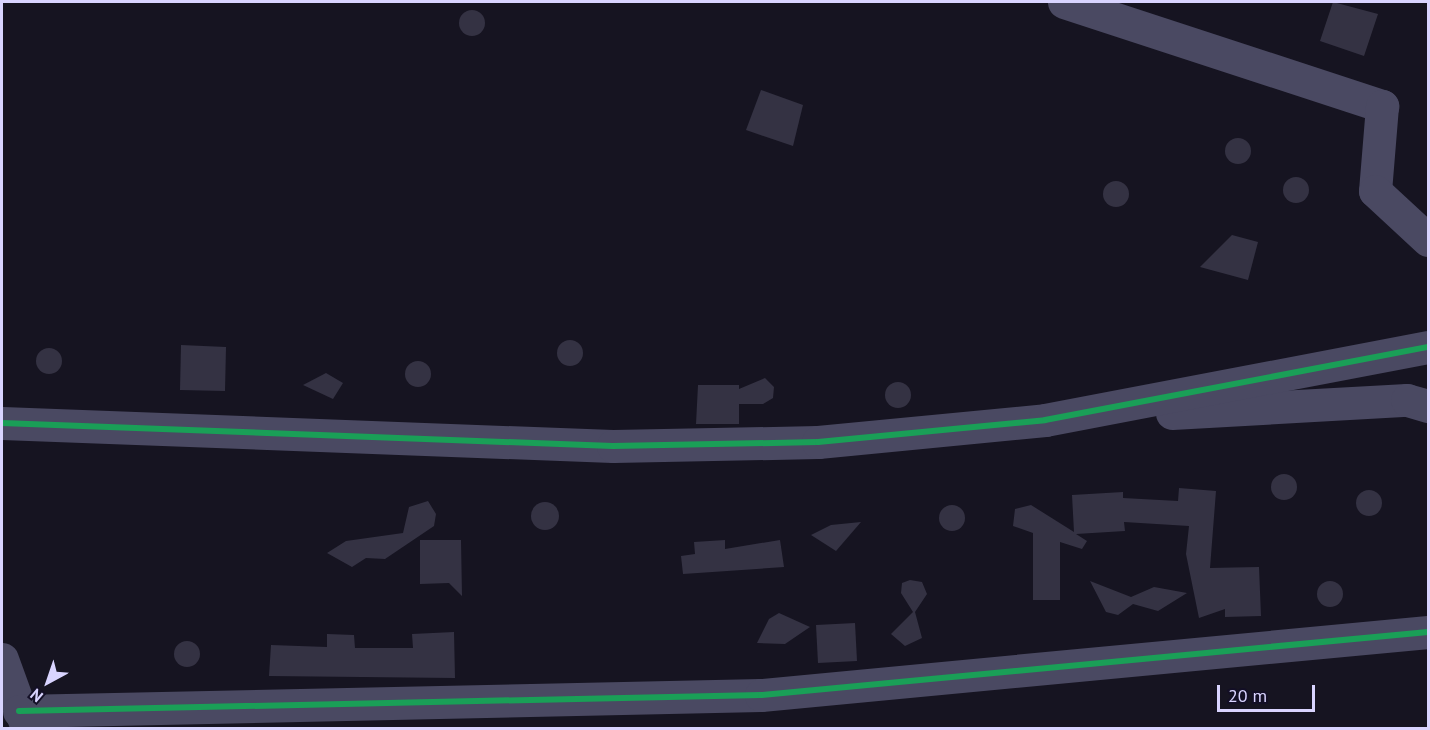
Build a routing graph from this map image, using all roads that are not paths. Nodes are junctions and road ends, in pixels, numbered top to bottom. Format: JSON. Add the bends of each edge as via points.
{"nodes":[{"id":1,"x":1064,"y":2,"type":"edge"},
{"id":2,"x":1428,"y":240,"type":"edge"},
{"id":3,"x":1428,"y":347,"type":"edge"},
{"id":4,"x":1428,"y":406,"type":"edge"},
{"id":5,"x":1045,"y":420,"type":"junction"},
{"id":6,"x":2,"y":423,"type":"edge"},
{"id":7,"x":1428,"y":632,"type":"edge"},
{"id":8,"x":2,"y":659,"type":"edge"},
{"id":9,"x":22,"y":720,"type":"edge"}],
"edges":[{"from":1,"to":2,"type":"street","via":[[1382,106],[1375,191]]},
{"from":3,"to":5,"type":"street"},
{"from":4,"to":5,"type":"street","via":[[1407,400]]},
{"from":5,"to":6,"type":"street","via":[[818,442],[613,446]]},
{"from":7,"to":9,"type":"street","via":[[761,695]]},
{"from":8,"to":9,"type":"street"}]}
